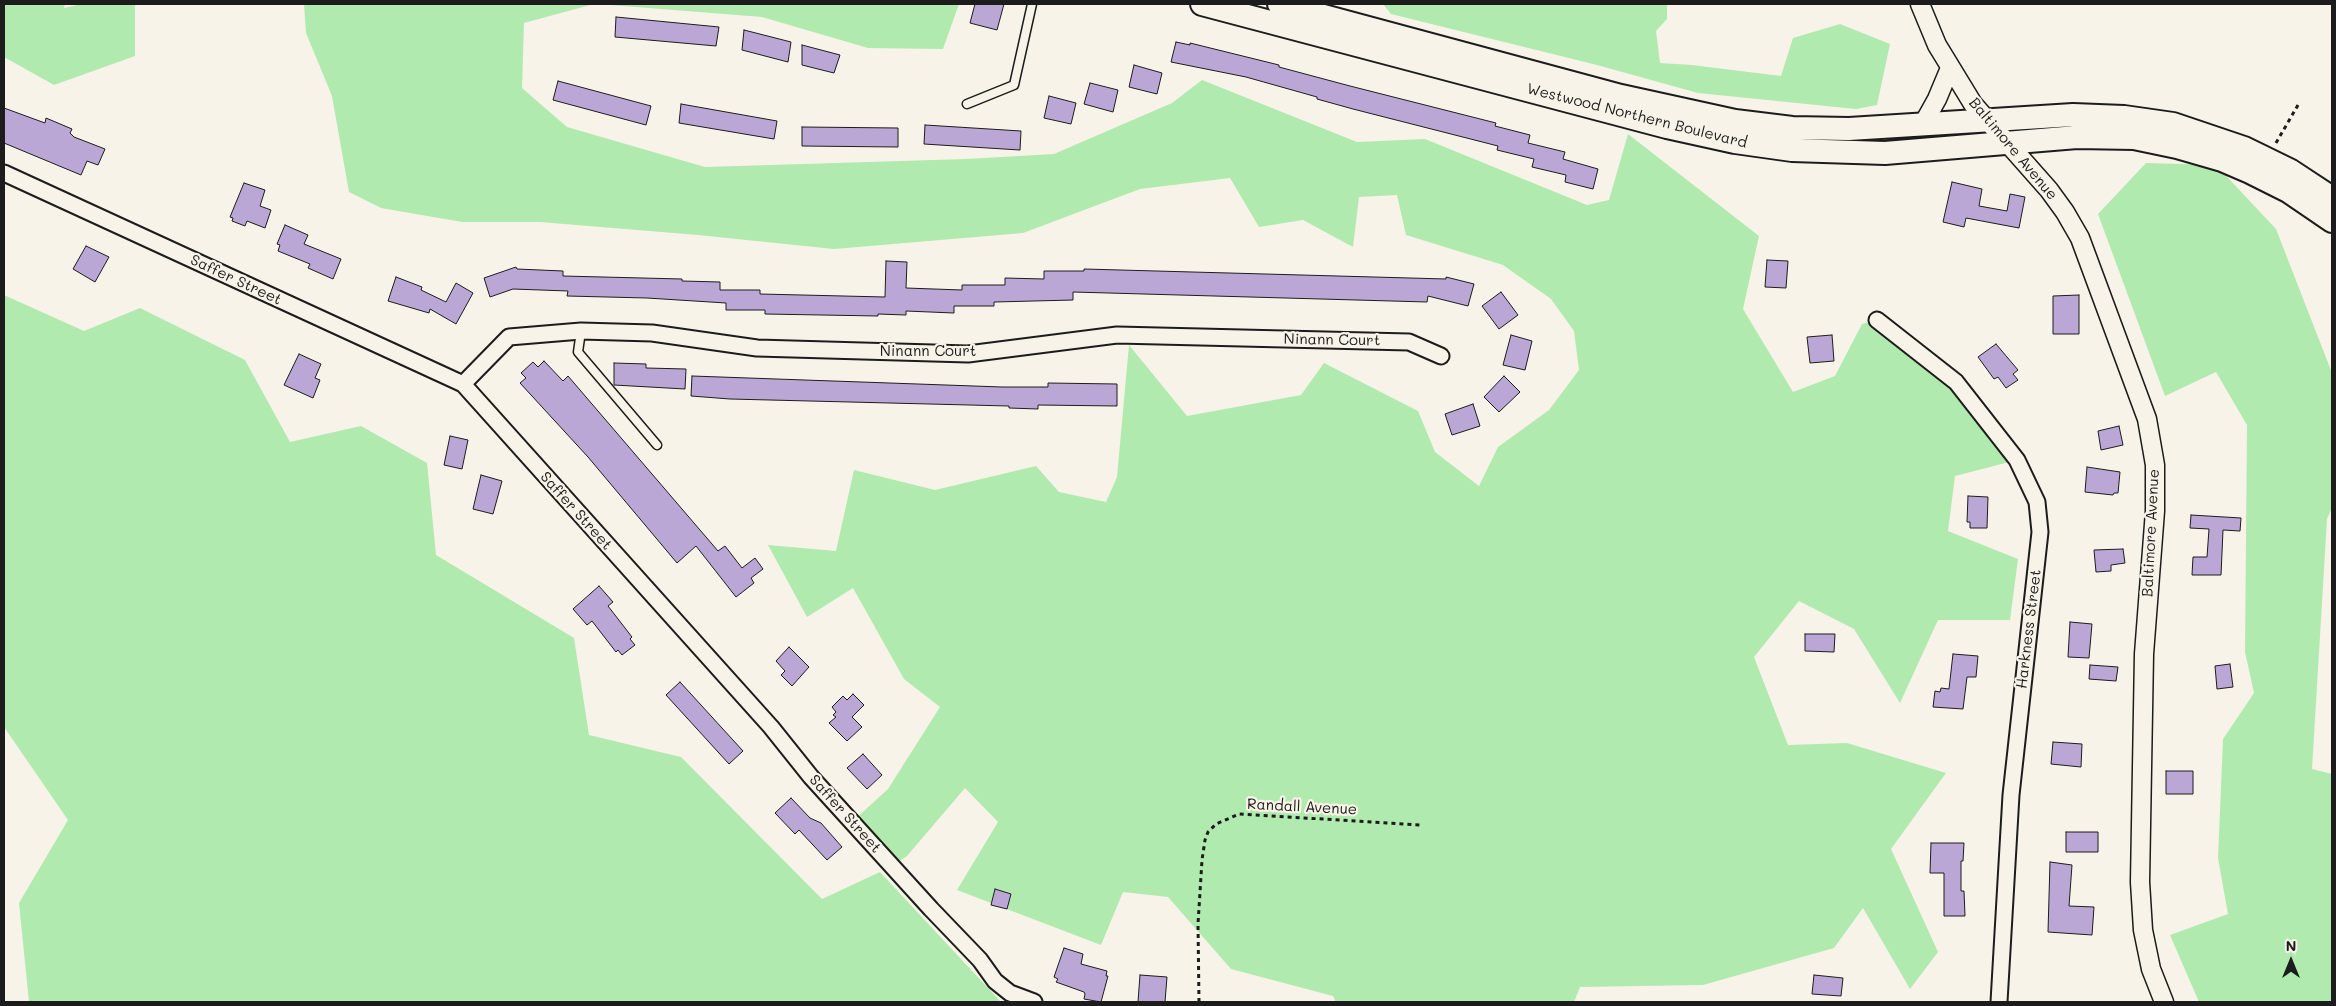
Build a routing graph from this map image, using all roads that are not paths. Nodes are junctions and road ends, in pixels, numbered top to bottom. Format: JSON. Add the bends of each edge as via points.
{"nodes":[{"id":1,"x":1032,"y":4,"type":"edge"},
{"id":2,"x":1202,"y":4,"type":"edge"},
{"id":3,"x":1279,"y":4,"type":"edge"},
{"id":4,"x":1920,"y":4,"type":"edge"},
{"id":5,"x":1237,"y":8,"type":"edge"},
{"id":6,"x":1950,"y":68,"type":"junction"},
{"id":7,"x":968,"y":104,"type":"dead end"},
{"id":8,"x":1988,"y":120,"type":"junction"},
{"id":9,"x":1922,"y":126,"type":"junction"},
{"id":10,"x":2008,"y":143,"type":"junction"},
{"id":11,"x":4,"y":173,"type":"edge"},
{"id":12,"x":2332,"y":198,"type":"edge"},
{"id":13,"x":2332,"y":222,"type":"edge"},
{"id":14,"x":1877,"y":320,"type":"dead end"},
{"id":15,"x":581,"y":331,"type":"junction"},
{"id":16,"x":1441,"y":356,"type":"dead end"},
{"id":17,"x":463,"y":384,"type":"junction"},
{"id":18,"x":657,"y":445,"type":"dead end"},
{"id":19,"x":1034,"y":1002,"type":"edge"},
{"id":20,"x":1999,"y":1002,"type":"edge"},
{"id":21,"x":2164,"y":1002,"type":"edge"}],
"edges":[{"from":1,"to":7,"type":"lane","via":[[1014,85]]},
{"from":2,"to":5,"type":"main road","name":"Westwood Northern Boulevard"},
{"from":3,"to":9,"type":"main road","name":"Westwood Northern Boulevard","via":[[1621,96],[1735,121],[1792,128]]},
{"from":4,"to":6,"type":"street","name":"Baltimore Avenue"},
{"from":5,"to":10,"type":"main road","name":"Westwood Northern Boulevard","via":[[1735,142],[1792,150],[1885,153]]},
{"from":6,"to":8,"type":"street","name":"Baltimore Avenue","via":[[1973,104]]},
{"from":6,"to":9,"type":"street"},
{"from":8,"to":9,"type":"main road","name":"Westwood Northern Boulevard"},
{"from":8,"to":10,"type":"street","name":"Baltimore Avenue"},
{"from":8,"to":12,"type":"main road","name":"Westwood Northern Boulevard","via":[[2073,115],[2124,117],[2173,124],[2268,159]]},
{"from":10,"to":13,"type":"main road","name":"Westwood Northern Boulevard","via":[[2134,138],[2177,147],[2250,172],[2288,191]]},
{"from":10,"to":21,"type":"street","name":"Baltimore Avenue","via":[[2049,190],[2080,238],[2147,419],[2155,465],[2155,512],[2144,654],[2140,882],[2143,930],[2151,969]]},
{"from":11,"to":17,"type":"street","name":"Saffer Street"},
{"from":14,"to":20,"type":"street","name":"Harkness Street","via":[[1956,382],[2017,460],[2037,502],[2040,532],[2011,795]]},
{"from":15,"to":16,"type":"street","name":"Ninann Court","via":[[652,333],[757,348],[968,354],[1117,335],[1410,342]]},
{"from":15,"to":17,"type":"street","name":"Ninann Court","via":[[509,338]]},
{"from":15,"to":18,"type":"lane","via":[[578,352]]},
{"from":17,"to":19,"type":"street","name":"Saffer Street","via":[[771,727],[811,777],[980,960],[995,981],[1010,993]]}]}
